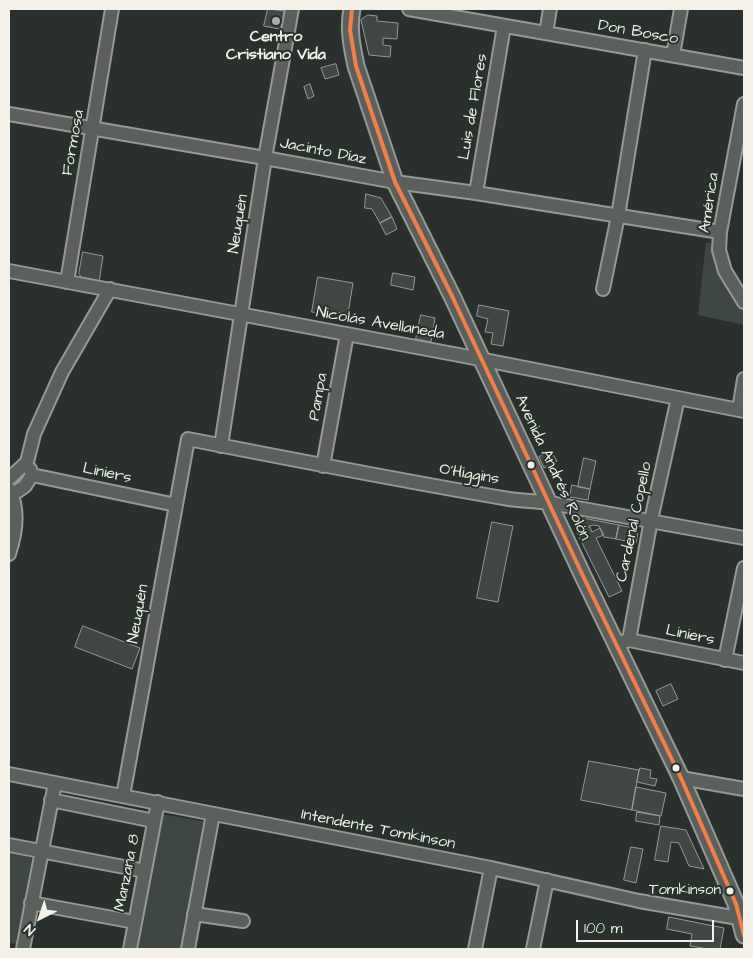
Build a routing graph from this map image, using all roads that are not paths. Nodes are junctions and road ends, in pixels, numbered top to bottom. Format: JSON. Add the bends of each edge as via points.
{"nodes":[{"id":1,"x":112,"y":9,"type":"edge"},
{"id":2,"x":292,"y":9,"type":"edge"},
{"id":3,"x":352,"y":9,"type":"edge"},
{"id":4,"x":408,"y":9,"type":"edge"},
{"id":5,"x":550,"y":9,"type":"edge"},
{"id":6,"x":681,"y":9,"type":"edge"},
{"id":7,"x":504,"y":26,"type":"junction"},
{"id":8,"x":546,"y":33,"type":"junction"},
{"id":9,"x":645,"y":50,"type":"junction"},
{"id":10,"x":673,"y":55,"type":"junction"},
{"id":11,"x":744,"y":68,"type":"edge"},
{"id":12,"x":744,"y":104,"type":"edge"},
{"id":13,"x":9,"y":114,"type":"edge"},
{"id":14,"x":92,"y":128,"type":"junction"},
{"id":15,"x":265,"y":158,"type":"junction"},
{"id":16,"x":395,"y":182,"type":"junction"},
{"id":17,"x":476,"y":193,"type":"junction"},
{"id":18,"x":618,"y":216,"type":"junction"},
{"id":19,"x":720,"y":232,"type":"junction"},
{"id":20,"x":9,"y":271,"type":"edge"},
{"id":21,"x":67,"y":282,"type":"junction"},
{"id":22,"x":738,"y":282,"type":"edge"},
{"id":23,"x":110,"y":289,"type":"junction"},
{"id":24,"x":603,"y":289,"type":"dead end"},
{"id":25,"x":744,"y":302,"type":"edge"},
{"id":26,"x":241,"y":314,"type":"junction"},
{"id":27,"x":347,"y":334,"type":"junction"},
{"id":28,"x":482,"y":359,"type":"junction"},
{"id":29,"x":744,"y":379,"type":"edge"},
{"id":30,"x":678,"y":398,"type":"junction"},
{"id":31,"x":742,"y":410,"type":"edge"},
{"id":32,"x":188,"y":439,"type":"joint"},
{"id":33,"x":221,"y":446,"type":"junction"},
{"id":34,"x":27,"y":462,"type":"junction"},
{"id":35,"x":322,"y":466,"type":"junction"},
{"id":36,"x":32,"y":475,"type":"junction"},
{"id":37,"x":9,"y":479,"type":"edge"},
{"id":38,"x":10,"y":492,"type":"edge"},
{"id":39,"x":549,"y":503,"type":"junction"},
{"id":40,"x":176,"y":505,"type":"junction"},
{"id":41,"x":651,"y":520,"type":"junction"},
{"id":42,"x":744,"y":538,"type":"edge"},
{"id":43,"x":9,"y":554,"type":"edge"},
{"id":44,"x":744,"y":568,"type":"edge"},
{"id":45,"x":622,"y":642,"type":"junction"},
{"id":46,"x":725,"y":660,"type":"junction"},
{"id":47,"x":744,"y":663,"type":"edge"},
{"id":48,"x":9,"y":774,"type":"edge"},
{"id":49,"x":681,"y":778,"type":"junction"},
{"id":50,"x":55,"y":782,"type":"junction"},
{"id":51,"x":744,"y":789,"type":"edge"},
{"id":52,"x":123,"y":796,"type":"junction"},
{"id":53,"x":51,"y":800,"type":"junction"},
{"id":54,"x":158,"y":802,"type":"junction"},
{"id":55,"x":213,"y":814,"type":"junction"},
{"id":56,"x":154,"y":821,"type":"junction"},
{"id":57,"x":9,"y":845,"type":"edge"},
{"id":58,"x":41,"y":852,"type":"junction"},
{"id":59,"x":491,"y":868,"type":"junction"},
{"id":60,"x":144,"y":871,"type":"junction"},
{"id":61,"x":547,"y":880,"type":"junction"},
{"id":62,"x":32,"y":903,"type":"junction"},
{"id":63,"x":194,"y":914,"type":"junction"},
{"id":64,"x":743,"y":919,"type":"edge"},
{"id":65,"x":243,"y":921,"type":"dead end"},
{"id":66,"x":135,"y":922,"type":"junction"},
{"id":67,"x":744,"y":935,"type":"edge"},
{"id":68,"x":22,"y":949,"type":"edge"},
{"id":69,"x":130,"y":949,"type":"edge"},
{"id":70,"x":188,"y":949,"type":"edge"},
{"id":71,"x":475,"y":949,"type":"edge"},
{"id":72,"x":533,"y":949,"type":"edge"}],
"edges":[{"from":1,"to":14,"type":"street","name":"Formosa"},
{"from":2,"to":15,"type":"street","name":"Neuquén"},
{"from":3,"to":16,"type":"main road","name":"Avenida Andrés Rolón","via":[[350,28],[356,66]]},
{"from":4,"to":7,"type":"street","name":"Don Bosco"},
{"from":5,"to":8,"type":"street"},
{"from":6,"to":10,"type":"street"},
{"from":7,"to":8,"type":"street","name":"Don Bosco"},
{"from":7,"to":17,"type":"street","name":"Luis de Flores"},
{"from":8,"to":9,"type":"street","name":"Don Bosco"},
{"from":9,"to":10,"type":"street","name":"Don Bosco"},
{"from":9,"to":18,"type":"street"},
{"from":10,"to":11,"type":"street","name":"Don Bosco"},
{"from":12,"to":19,"type":"street","name":"América"},
{"from":13,"to":14,"type":"street","name":"Jacinto Díaz"},
{"from":14,"to":15,"type":"street","name":"Jacinto Díaz"},
{"from":14,"to":21,"type":"street","name":"Formosa"},
{"from":15,"to":16,"type":"street","name":"Jacinto Díaz"},
{"from":15,"to":26,"type":"street","name":"Neuquén"},
{"from":16,"to":17,"type":"street","name":"Jacinto Díaz"},
{"from":16,"to":28,"type":"main road","name":"Avenida Andrés Rolón"},
{"from":17,"to":18,"type":"street","name":"Jacinto Díaz"},
{"from":18,"to":19,"type":"street","name":"Jacinto Díaz"},
{"from":18,"to":24,"type":"street"},
{"from":19,"to":22,"type":"street","name":"América","via":[[719,250],[725,271]]},
{"from":20,"to":21,"type":"street","name":"Nicolás Avellaneda"},
{"from":21,"to":23,"type":"street","name":"Nicolás Avellaneda"},
{"from":22,"to":25,"type":"street","name":"América"},
{"from":23,"to":26,"type":"street","name":"Nicolás Avellaneda"},
{"from":23,"to":34,"type":"street","via":[[62,372],[34,434]]},
{"from":26,"to":27,"type":"street","name":"Nicolás Avellaneda"},
{"from":26,"to":33,"type":"street","name":"Neuquén"},
{"from":27,"to":28,"type":"street","name":"Nicolás Avellaneda"},
{"from":27,"to":35,"type":"street","name":"Pampa"},
{"from":28,"to":30,"type":"street","name":"Nicolás Avellaneda"},
{"from":28,"to":39,"type":"main road","name":"Avenida Andrés Rolón"},
{"from":29,"to":31,"type":"street"},
{"from":30,"to":31,"type":"street","name":"Nicolás Avellaneda"},
{"from":30,"to":41,"type":"street","name":"Cardenal Copello"},
{"from":32,"to":33,"type":"street","name":"O'Higgins"},
{"from":32,"to":40,"type":"street","name":"Neuquén"},
{"from":33,"to":35,"type":"street","name":"O'Higgins"},
{"from":34,"to":36,"type":"street"},
{"from":34,"to":37,"type":"street"},
{"from":35,"to":39,"type":"street","name":"O'Higgins"},
{"from":36,"to":38,"type":"street","via":[[24,486]]},
{"from":36,"to":40,"type":"street","name":"Liniers"},
{"from":38,"to":43,"type":"street","via":[[16,510],[16,525]]},
{"from":39,"to":41,"type":"street","name":"O'Higgins"},
{"from":39,"to":45,"type":"main road","name":"Avenida Andrés Rolón"},
{"from":40,"to":52,"type":"street","name":"Neuquén"},
{"from":41,"to":42,"type":"street","name":"O'Higgins"},
{"from":41,"to":45,"type":"street","name":"Cardenal Copello"},
{"from":44,"to":46,"type":"street"},
{"from":45,"to":46,"type":"street","name":"Liniers"},
{"from":45,"to":49,"type":"main road","name":"Avenida Andrés Rolón"},
{"from":46,"to":47,"type":"street","name":"Liniers"},
{"from":48,"to":50,"type":"street","name":"Intendente Tomkinson"},
{"from":49,"to":51,"type":"street"},
{"from":49,"to":64,"type":"main road","name":"Avenida Andrés Rolón"},
{"from":50,"to":52,"type":"street","name":"Intendente Tomkinson"},
{"from":50,"to":53,"type":"street"},
{"from":52,"to":54,"type":"street","name":"Intendente Tomkinson"},
{"from":53,"to":56,"type":"street"},
{"from":53,"to":58,"type":"street"},
{"from":54,"to":55,"type":"street","name":"Intendente Tomkinson"},
{"from":54,"to":56,"type":"street","name":"Manzana 8"},
{"from":55,"to":59,"type":"street","name":"Intendente Tomkinson"},
{"from":55,"to":63,"type":"street"},
{"from":56,"to":60,"type":"street","name":"Manzana 8"},
{"from":57,"to":58,"type":"street"},
{"from":58,"to":60,"type":"street"},
{"from":58,"to":62,"type":"street"},
{"from":59,"to":61,"type":"street","name":"Intendente Tomkinson"},
{"from":59,"to":71,"type":"street"},
{"from":60,"to":66,"type":"street","name":"Manzana 8"},
{"from":61,"to":64,"type":"street","name":"Intendente Tomkinson","via":[[638,901]]},
{"from":61,"to":72,"type":"street"},
{"from":62,"to":66,"type":"street"},
{"from":62,"to":68,"type":"street"},
{"from":63,"to":65,"type":"street"},
{"from":63,"to":70,"type":"street"},
{"from":64,"to":67,"type":"main road","name":"Avenida Andrés Rolón"},
{"from":66,"to":69,"type":"street","name":"Manzana 8"}]}
